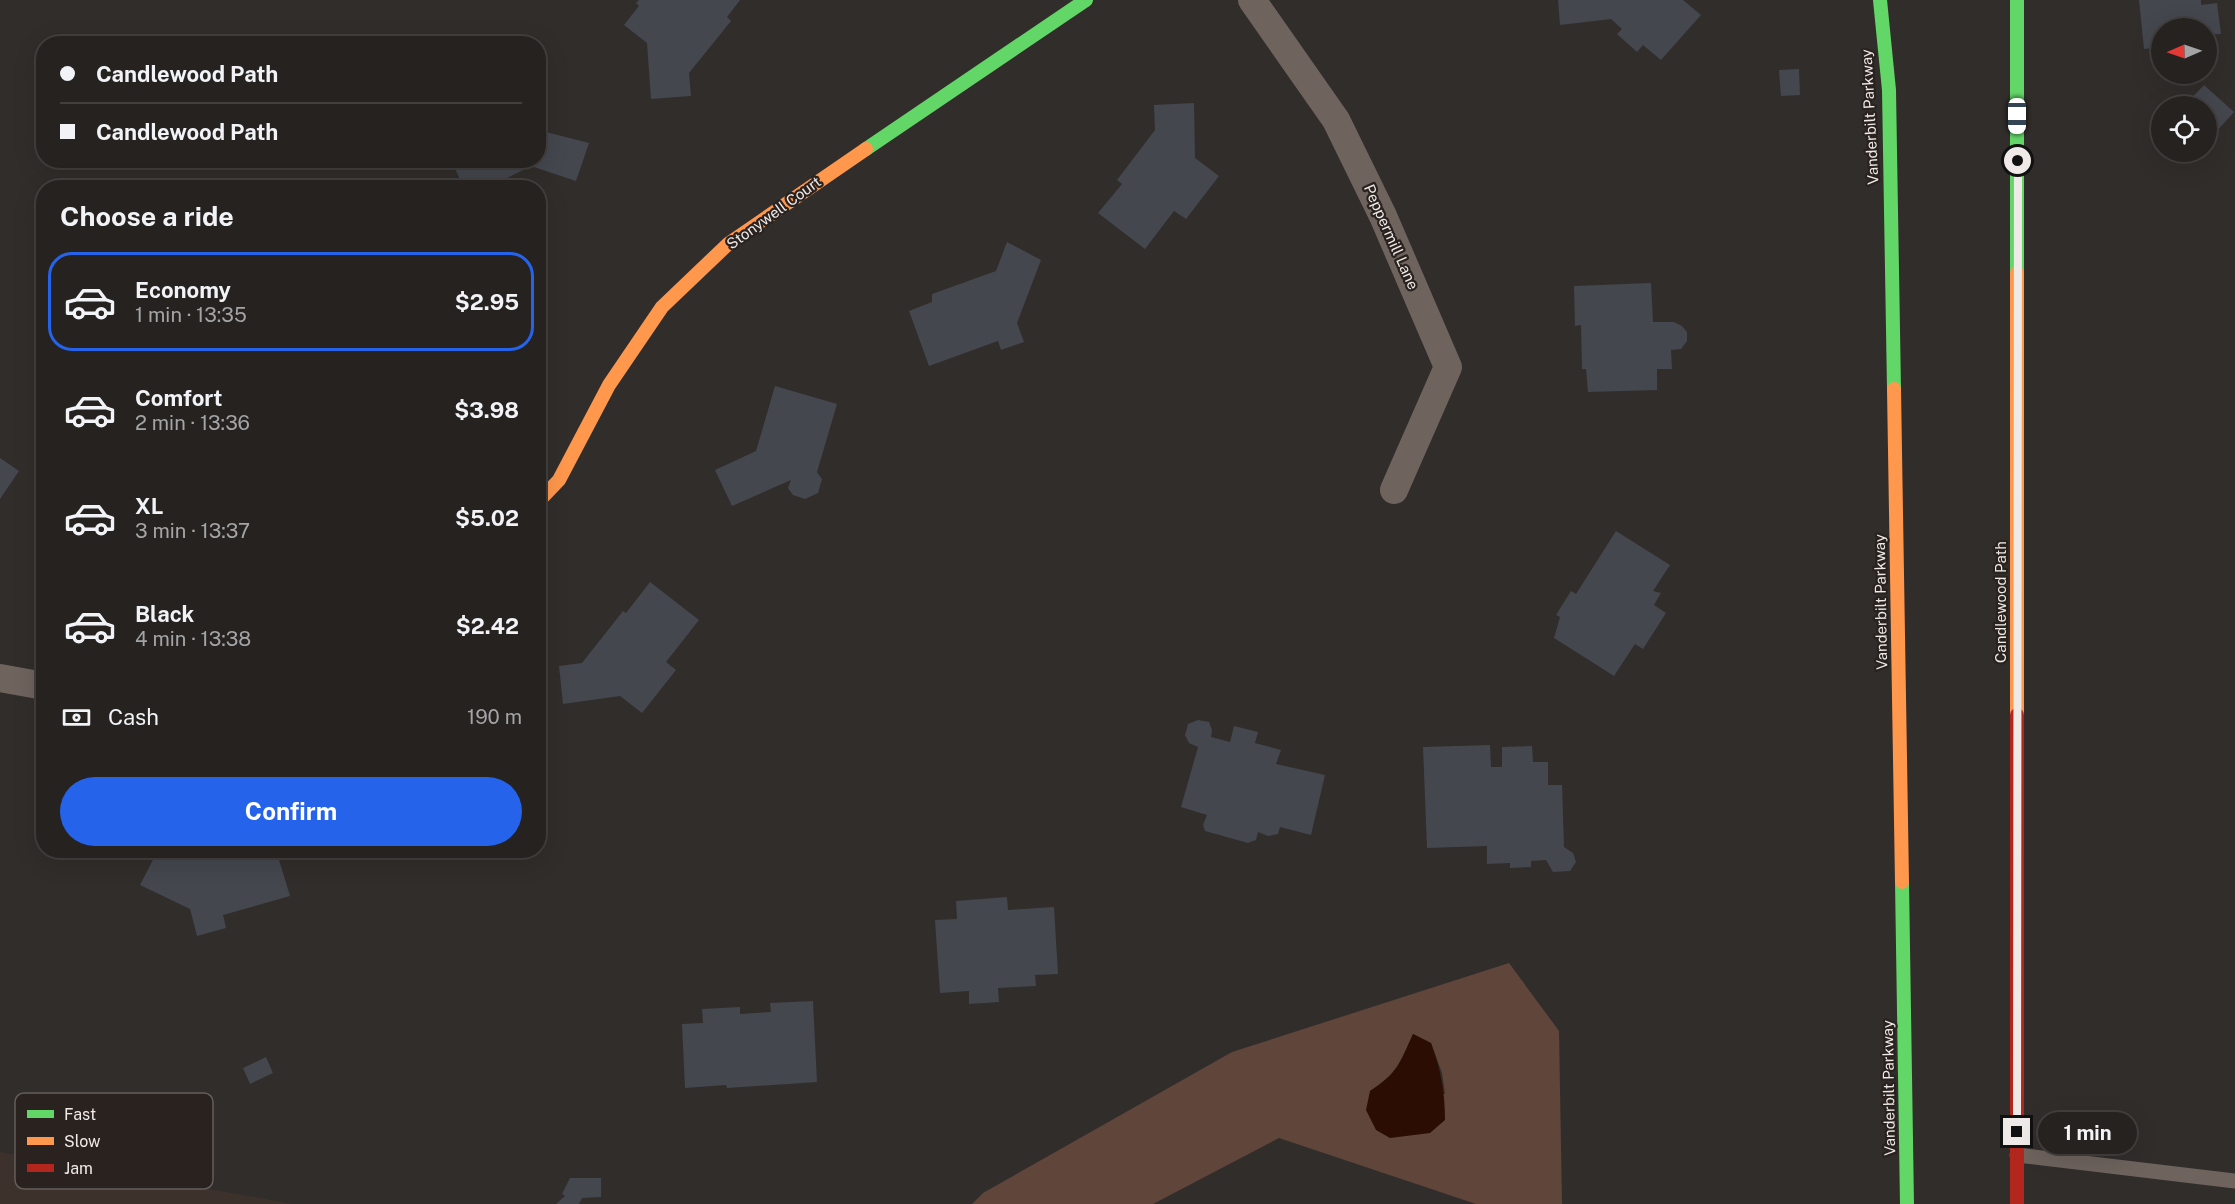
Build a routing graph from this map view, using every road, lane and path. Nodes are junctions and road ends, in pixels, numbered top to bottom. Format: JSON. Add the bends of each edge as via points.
{"nodes":[{"id":1,"x":1086,"y":0,"type":"edge"},
{"id":2,"x":1251,"y":0,"type":"edge"},
{"id":3,"x":1880,"y":0,"type":"edge"},
{"id":4,"x":2017,"y":0,"type":"edge"},
{"id":5,"x":1394,"y":490,"type":"dead end"},
{"id":6,"x":546,"y":494,"type":"edge"},
{"id":7,"x":0,"y":678,"type":"edge"},
{"id":8,"x":36,"y":685,"type":"edge"},
{"id":9,"x":2017,"y":1155,"type":"junction"},
{"id":10,"x":2235,"y":1181,"type":"edge"},
{"id":11,"x":1907,"y":1204,"type":"edge"},
{"id":12,"x":2017,"y":1204,"type":"edge"}],
"edges":[{"from":1,"to":6,"type":"street","name":"Stonywell Court","via":[[728,244],[662,307],[609,385],[559,480]]},
{"from":2,"to":5,"type":"street","name":"Peppermill Lane","via":[[1336,120],[1383,216],[1448,368]]},
{"from":3,"to":11,"type":"street","name":"Vanderbilt Parkway","via":[[1889,90]]},
{"from":4,"to":9,"type":"street","name":"Candlewood Path"},
{"from":7,"to":8,"type":"street"},
{"from":9,"to":10,"type":"lane"},
{"from":9,"to":12,"type":"street","name":"Candlewood Path"}]}
